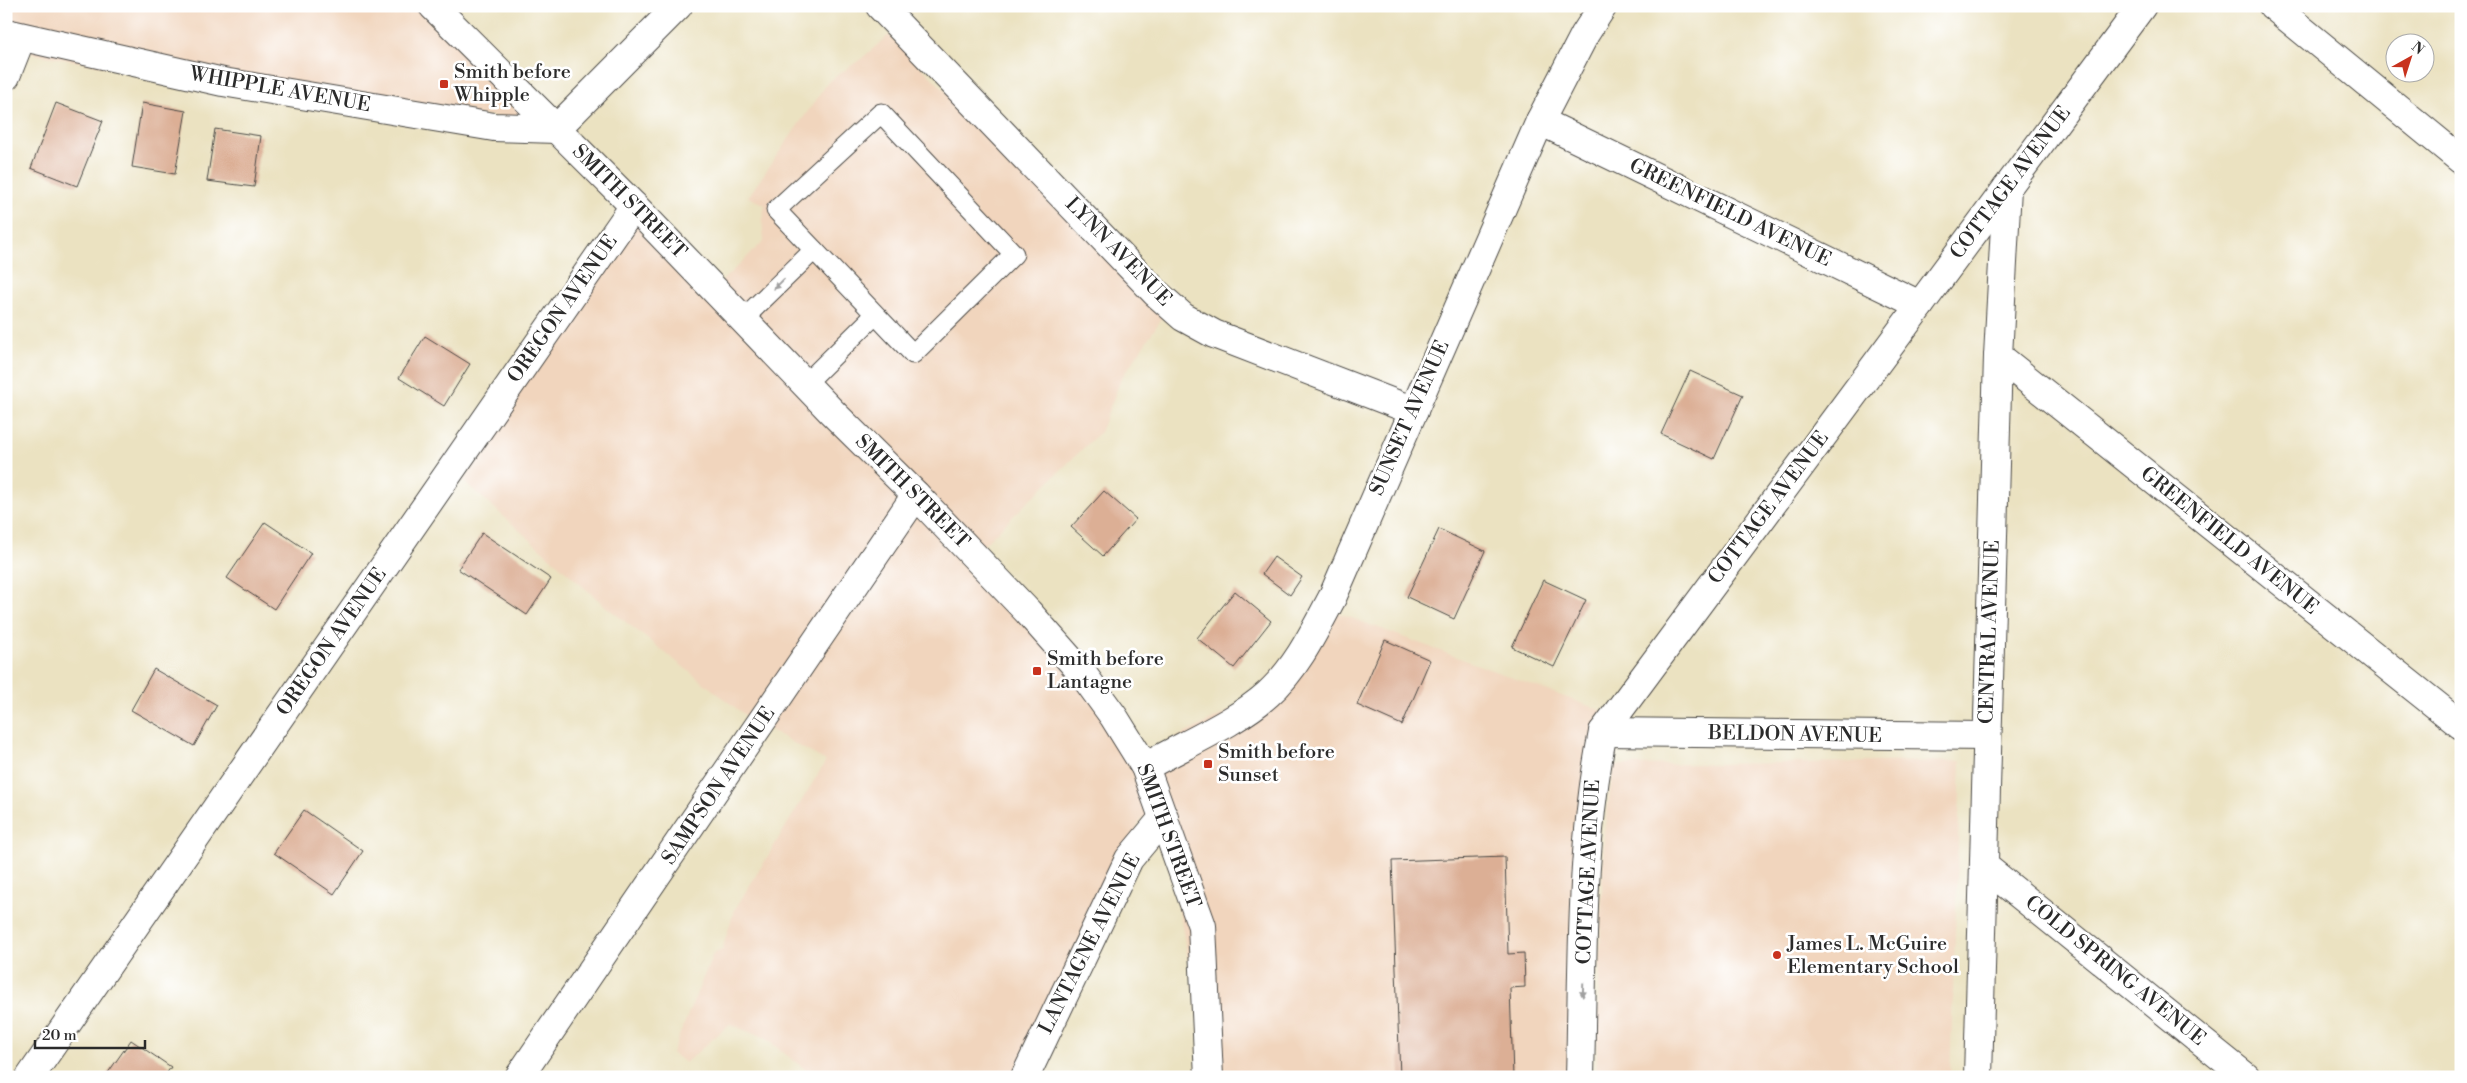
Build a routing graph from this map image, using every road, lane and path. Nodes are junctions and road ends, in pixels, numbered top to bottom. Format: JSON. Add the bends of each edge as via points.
{"nodes":[{"id":1,"x":433,"y":6,"type":"edge"},
{"id":2,"x":678,"y":6,"type":"edge"},
{"id":3,"x":880,"y":6,"type":"edge"},
{"id":4,"x":1603,"y":6,"type":"edge"},
{"id":5,"x":2142,"y":6,"type":"edge"},
{"id":6,"x":2273,"y":6,"type":"edge"},
{"id":7,"x":14,"y":36,"type":"edge"},
{"id":8,"x":6,"y":76,"type":"edge"},
{"id":9,"x":1540,"y":120,"type":"junction"},
{"id":10,"x":556,"y":129,"type":"junction"},
{"id":11,"x":2461,"y":160,"type":"edge"},
{"id":12,"x":2007,"y":188,"type":"junction"},
{"id":13,"x":634,"y":206,"type":"junction"},
{"id":14,"x":814,"y":250,"type":"junction"},
{"id":15,"x":1920,"y":305,"type":"junction"},
{"id":16,"x":875,"y":315,"type":"junction"},
{"id":17,"x":743,"y":319,"type":"junction"},
{"id":18,"x":1998,"y":356,"type":"junction"},
{"id":19,"x":805,"y":384,"type":"junction"},
{"id":20,"x":1414,"y":411,"type":"junction"},
{"id":21,"x":916,"y":495,"type":"junction"},
{"id":22,"x":2461,"y":725,"type":"edge"},
{"id":23,"x":1603,"y":732,"type":"junction"},
{"id":24,"x":1987,"y":736,"type":"junction"},
{"id":25,"x":1145,"y":767,"type":"junction"},
{"id":26,"x":1164,"y":817,"type":"junction"},
{"id":27,"x":1984,"y":866,"type":"junction"},
{"id":28,"x":30,"y":1077,"type":"edge"},
{"id":29,"x":519,"y":1077,"type":"edge"},
{"id":30,"x":1025,"y":1077,"type":"edge"},
{"id":31,"x":1209,"y":1077,"type":"edge"},
{"id":32,"x":1580,"y":1077,"type":"edge"},
{"id":33,"x":1978,"y":1077,"type":"edge"},
{"id":34,"x":2246,"y":1077,"type":"edge"}],
"edges":[{"from":1,"to":10,"type":"street","name":"SMITH STREET"},
{"from":2,"to":10,"type":"street"},
{"from":3,"to":20,"type":"street","name":"LYNN AVENUE","via":[[1156,293],[1183,317],[1214,334]]},
{"from":4,"to":9,"type":"street","name":"SUNSET AVENUE"},
{"from":5,"to":12,"type":"street","name":"COTTAGE AVENUE"},
{"from":6,"to":11,"type":"street"},
{"from":7,"to":8,"type":"street"},
{"from":7,"to":10,"type":"street","name":"WHIPPLE AVENUE","via":[[223,82],[494,127]]},
{"from":9,"to":15,"type":"street","name":"GREENFIELD AVENUE"},
{"from":9,"to":20,"type":"street","name":"SUNSET AVENUE"},
{"from":10,"to":13,"type":"street","name":"SMITH STREET"},
{"from":12,"to":15,"type":"street","name":"COTTAGE AVENUE"},
{"from":12,"to":18,"type":"street","name":"CENTRAL AVENUE"},
{"from":13,"to":17,"type":"street","name":"SMITH STREET"},
{"from":13,"to":28,"type":"street","name":"OREGON AVENUE"},
{"from":14,"to":16,"type":"lane"},
{"from":14,"to":16,"type":"lane","via":[[776,210],[880,113],[1014,254],[912,354]]},
{"from":14,"to":17,"type":"lane","one_way":true},
{"from":15,"to":23,"type":"street","name":"COTTAGE AVENUE"},
{"from":16,"to":19,"type":"lane"},
{"from":17,"to":19,"type":"street","name":"SMITH STREET"},
{"from":18,"to":22,"type":"street","name":"GREENFIELD AVENUE"},
{"from":18,"to":24,"type":"street","name":"CENTRAL AVENUE"},
{"from":19,"to":21,"type":"street","name":"SMITH STREET"},
{"from":20,"to":25,"type":"street","name":"SUNSET AVENUE","via":[[1332,598],[1311,639],[1288,671],[1268,694],[1230,721]]},
{"from":21,"to":25,"type":"street","name":"SMITH STREET","via":[[1082,673]]},
{"from":21,"to":29,"type":"street","name":"SAMPSON AVENUE"},
{"from":23,"to":24,"type":"street","name":"BELDON AVENUE"},
{"from":23,"to":32,"type":"street","name":"COTTAGE AVENUE","one_way":true,"via":[[1592,784]]},
{"from":24,"to":27,"type":"street","name":"CENTRAL AVENUE"},
{"from":25,"to":26,"type":"street","name":"SMITH STREET"},
{"from":26,"to":30,"type":"street","name":"LANTAGNE AVENUE","via":[[1129,858]]},
{"from":26,"to":31,"type":"street","name":"SMITH STREET","via":[[1202,926]]},
{"from":27,"to":33,"type":"street","name":"CENTRAL AVENUE"},
{"from":27,"to":34,"type":"street","name":"COLD SPRING AVENUE"}]}
